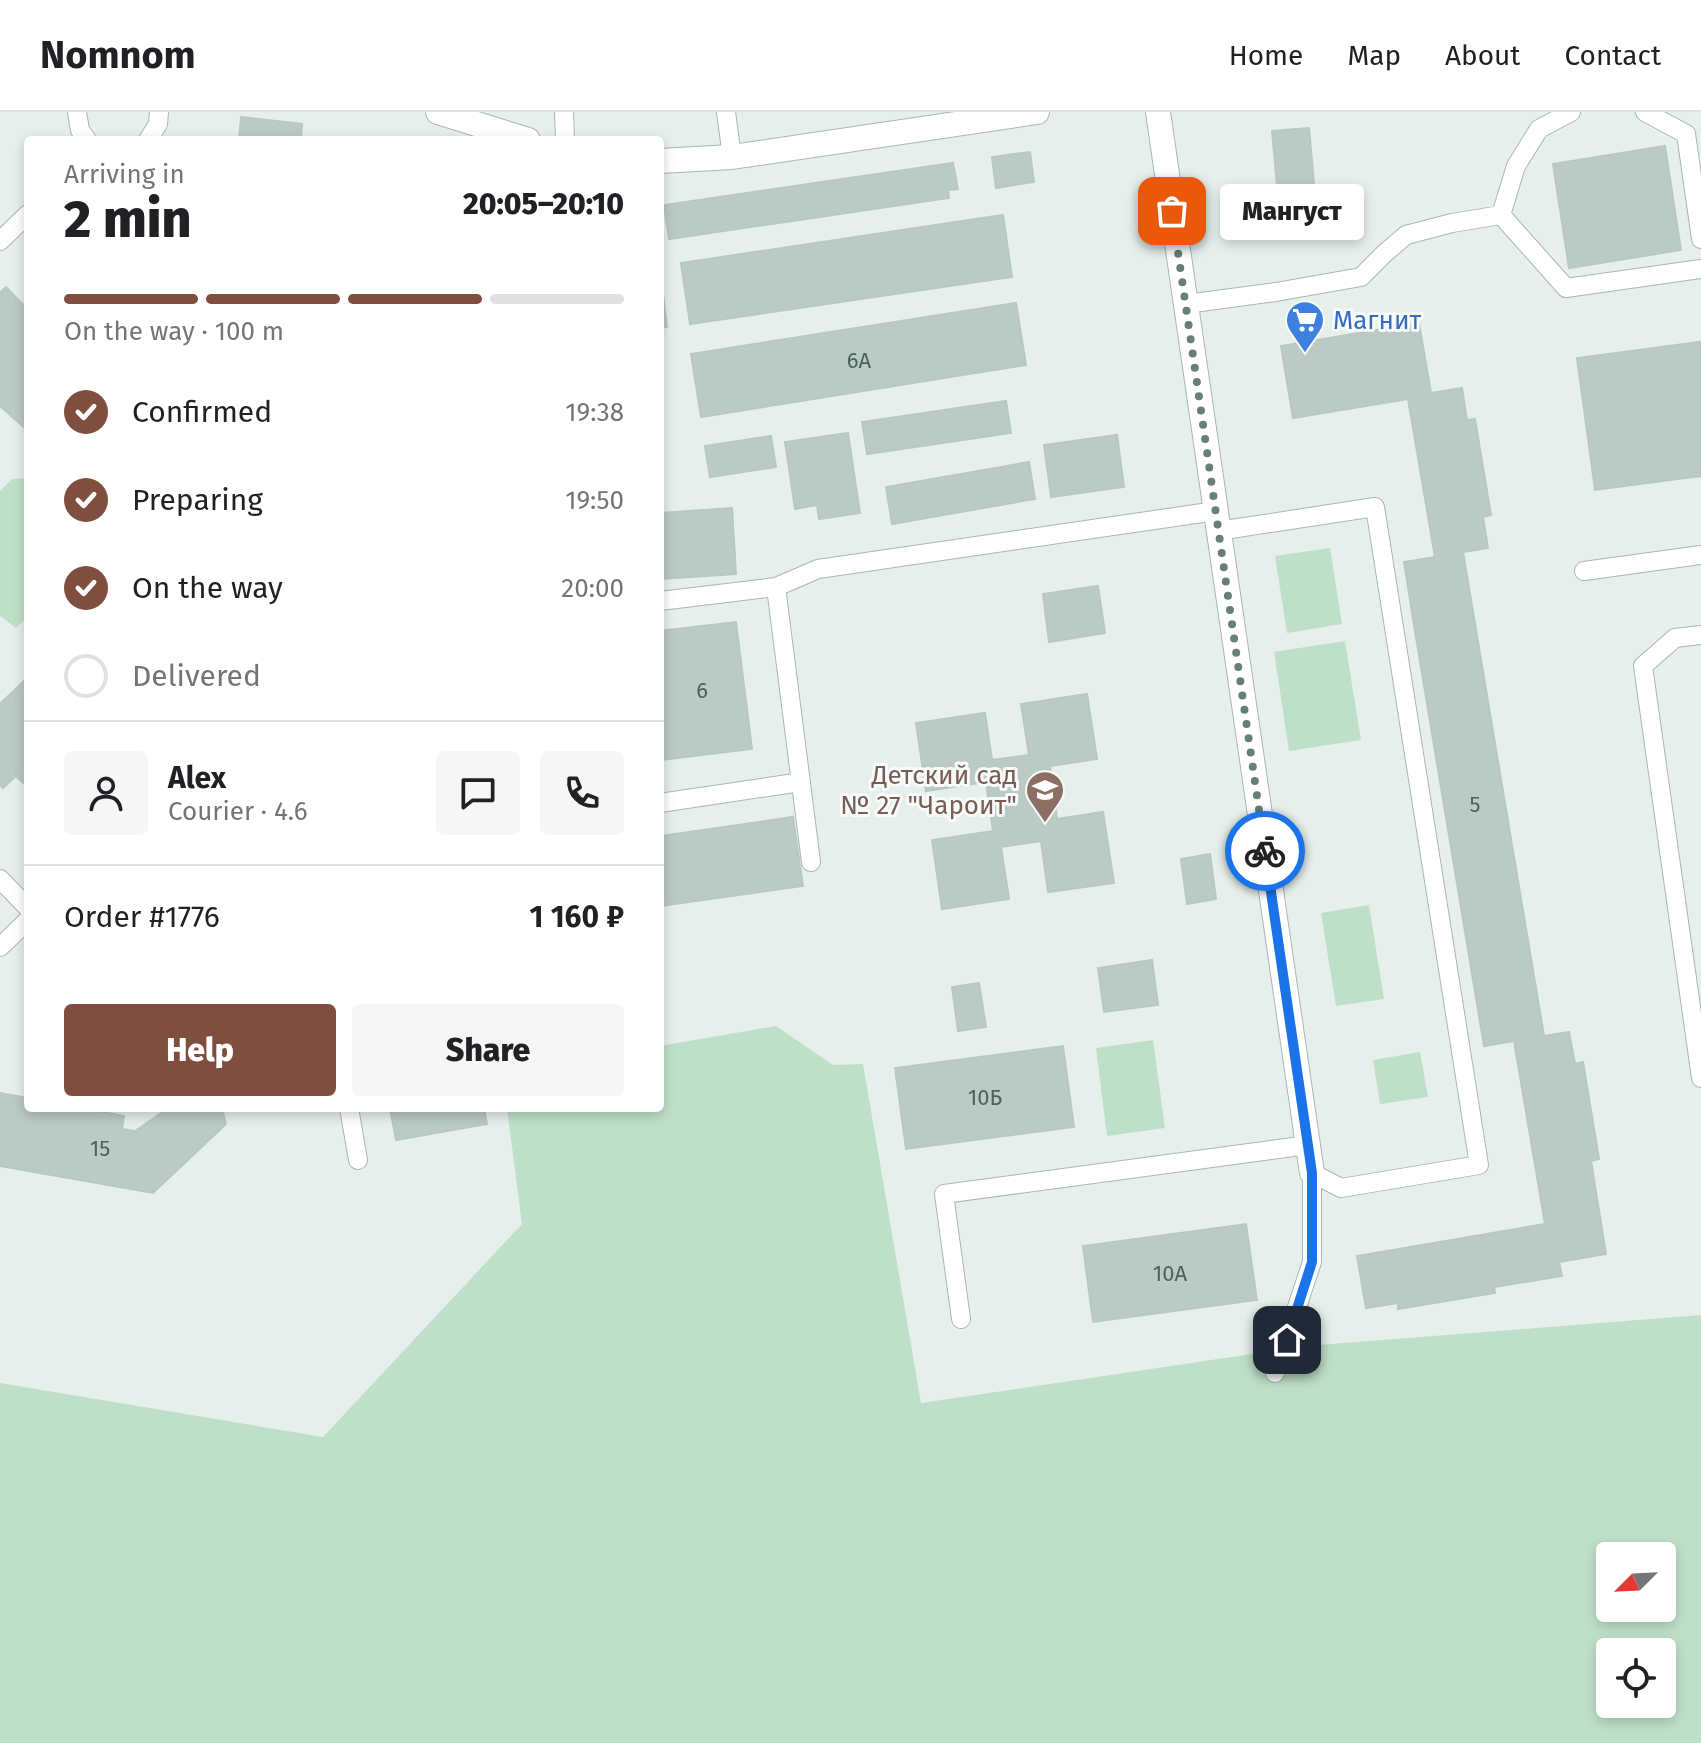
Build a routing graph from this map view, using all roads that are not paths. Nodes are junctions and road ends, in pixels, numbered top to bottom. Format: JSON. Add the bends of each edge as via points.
{"nodes":[{"id":1,"x":77,"y":112,"type":"edge"},
{"id":2,"x":159,"y":112,"type":"edge"},
{"id":3,"x":438,"y":112,"type":"edge"},
{"id":4,"x":564,"y":112,"type":"edge"},
{"id":5,"x":726,"y":112,"type":"edge"},
{"id":6,"x":1037,"y":112,"type":"edge"},
{"id":7,"x":1158,"y":112,"type":"edge"},
{"id":8,"x":1571,"y":112,"type":"edge"},
{"id":9,"x":1645,"y":112,"type":"edge"},
{"id":10,"x":493,"y":135,"type":"edge"},
{"id":11,"x":84,"y":136,"type":"edge"},
{"id":12,"x":150,"y":136,"type":"edge"},
{"id":13,"x":565,"y":136,"type":"edge"},
{"id":14,"x":732,"y":157,"type":"junction"},
{"id":15,"x":664,"y":161,"type":"edge"},
{"id":16,"x":1501,"y":215,"type":"junction"},
{"id":17,"x":24,"y":218,"type":"edge"},
{"id":18,"x":1701,"y":239,"type":"edge"},
{"id":19,"x":0,"y":241,"type":"edge"},
{"id":20,"x":1701,"y":269,"type":"edge"},
{"id":21,"x":1186,"y":304,"type":"junction"},
{"id":22,"x":1217,"y":521,"type":"junction"},
{"id":23,"x":1701,"y":555,"type":"edge"},
{"id":24,"x":1584,"y":571,"type":"dead end"},
{"id":25,"x":776,"y":587,"type":"junction"},
{"id":26,"x":664,"y":601,"type":"edge"},
{"id":27,"x":1701,"y":635,"type":"edge"},
{"id":28,"x":801,"y":782,"type":"junction"},
{"id":29,"x":664,"y":802,"type":"edge"},
{"id":30,"x":811,"y":862,"type":"dead end"},
{"id":31,"x":0,"y":879,"type":"edge"},
{"id":32,"x":24,"y":904,"type":"edge"},
{"id":33,"x":24,"y":924,"type":"edge"},
{"id":34,"x":0,"y":947,"type":"edge"},
{"id":35,"x":1701,"y":1078,"type":"edge"},
{"id":36,"x":350,"y":1112,"type":"edge"},
{"id":37,"x":1308,"y":1145,"type":"junction"},
{"id":38,"x":358,"y":1160,"type":"dead end"},
{"id":39,"x":1312,"y":1173,"type":"junction"},
{"id":40,"x":961,"y":1319,"type":"dead end"},
{"id":41,"x":1275,"y":1373,"type":"dead end"}],
"edges":[{"from":1,"to":11,"type":"lane"},
{"from":2,"to":12,"type":"lane"},
{"from":3,"to":10,"type":"street"},
{"from":4,"to":13,"type":"lane"},
{"from":5,"to":14,"type":"lane"},
{"from":6,"to":14,"type":"street"},
{"from":7,"to":21,"type":"street"},
{"from":8,"to":16,"type":"lane","via":[[1539,129],[1516,166]]},
{"from":9,"to":18,"type":"lane","via":[[1686,134]]},
{"from":14,"to":15,"type":"street"},
{"from":16,"to":20,"type":"lane","via":[[1566,288]]},
{"from":16,"to":21,"type":"lane","via":[[1406,235],[1361,277]]},
{"from":17,"to":19,"type":"lane"},
{"from":21,"to":22,"type":"street"},
{"from":22,"to":25,"type":"lane","via":[[818,569]]},
{"from":22,"to":37,"type":"street"},
{"from":22,"to":39,"type":"lane","via":[[1375,507],[1479,1165],[1341,1188]]},
{"from":23,"to":24,"type":"lane"},
{"from":25,"to":26,"type":"lane"},
{"from":25,"to":28,"type":"lane"},
{"from":27,"to":35,"type":"lane","via":[[1675,638],[1643,666]]},
{"from":28,"to":29,"type":"lane"},
{"from":28,"to":30,"type":"lane"},
{"from":31,"to":32,"type":"lane"},
{"from":33,"to":34,"type":"lane"},
{"from":36,"to":38,"type":"lane"},
{"from":37,"to":39,"type":"street"},
{"from":37,"to":40,"type":"lane","via":[[944,1194]]},
{"from":39,"to":41,"type":"lane","via":[[1312,1262]]}]}
